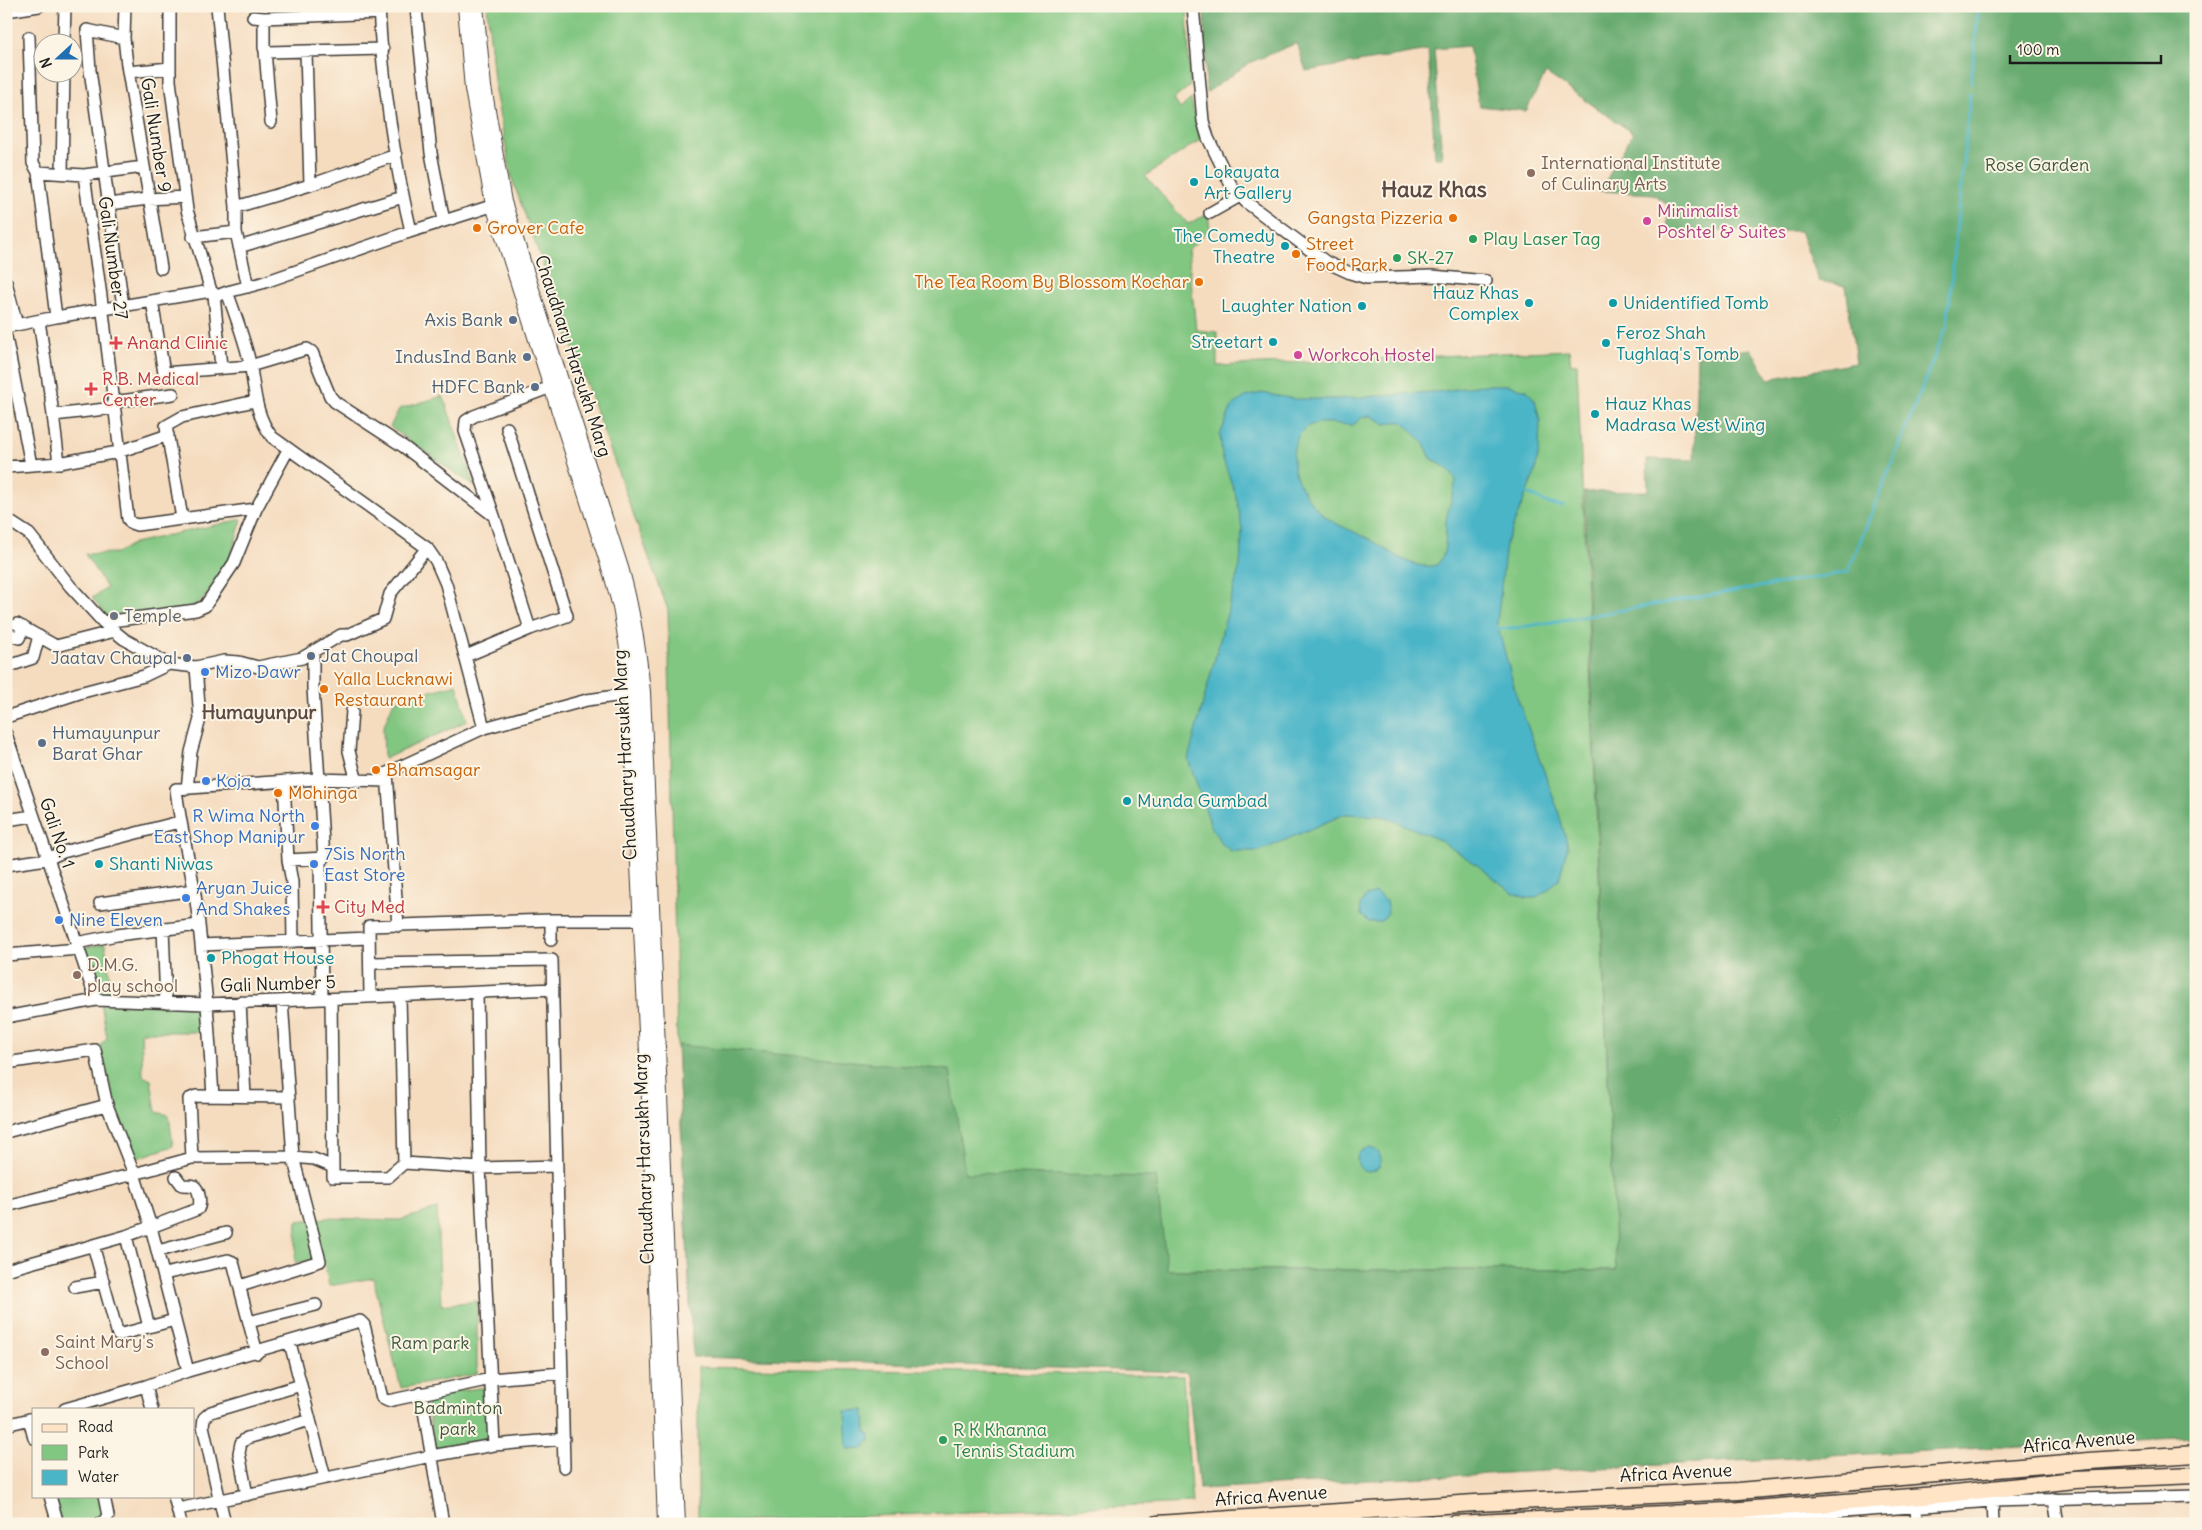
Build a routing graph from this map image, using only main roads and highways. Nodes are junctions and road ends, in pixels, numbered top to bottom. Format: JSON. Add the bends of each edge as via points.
{"nodes":[{"id":1,"x":2196,"y":1454,"type":"edge"},
{"id":2,"x":2196,"y":1475,"type":"edge"},
{"id":3,"x":1474,"y":1523,"type":"edge"},
{"id":4,"x":1157,"y":1524,"type":"edge"},
{"id":5,"x":1456,"y":1524,"type":"edge"}],
"edges":[{"from":1,"to":4,"type":"main road","name":"Africa Avenue","via":[[2089,1460],[1738,1491],[1475,1503]]},
{"from":2,"to":3,"type":"main road","via":[[2074,1480],[1937,1495],[1728,1511]]},
{"from":3,"to":5,"type":"main road"}]}
